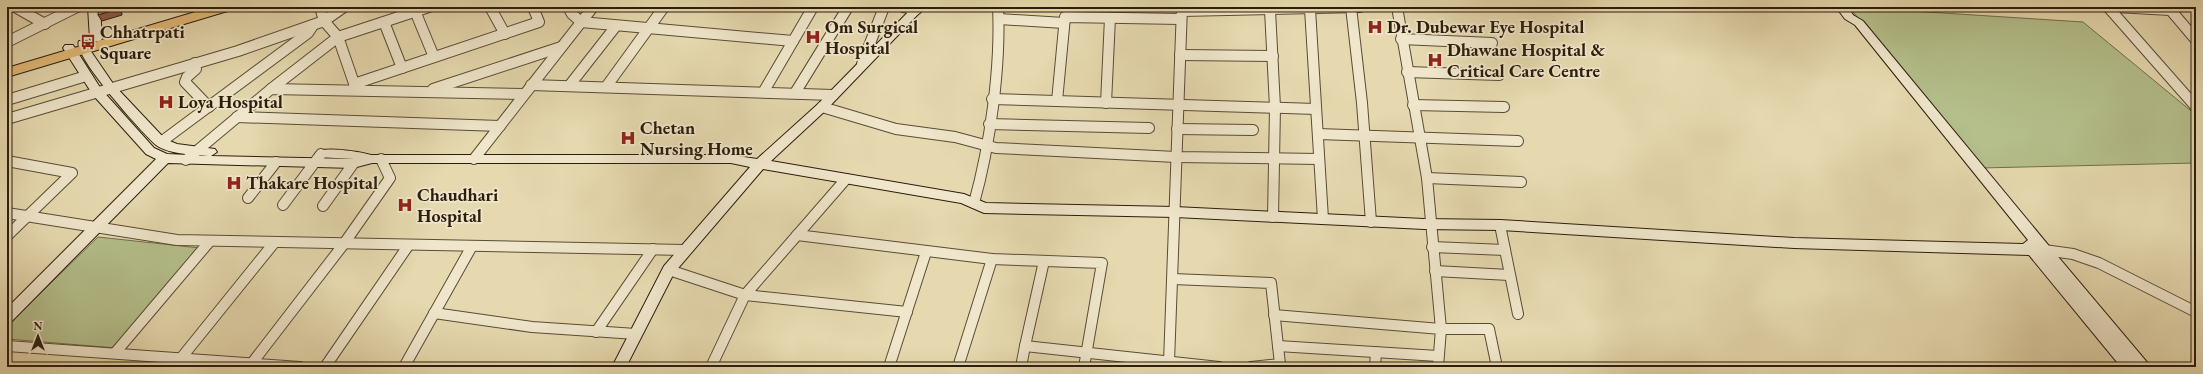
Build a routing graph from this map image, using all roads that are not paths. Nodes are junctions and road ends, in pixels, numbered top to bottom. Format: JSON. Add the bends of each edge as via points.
{"nodes":[{"id":1,"x":15,"y":7,"type":"edge"},
{"id":2,"x":77,"y":7,"type":"edge"},
{"id":3,"x":94,"y":7,"type":"edge"},
{"id":4,"x":205,"y":7,"type":"edge"},
{"id":5,"x":226,"y":7,"type":"edge"},
{"id":6,"x":320,"y":7,"type":"edge"},
{"id":7,"x":344,"y":7,"type":"edge"},
{"id":8,"x":429,"y":7,"type":"edge"},
{"id":9,"x":490,"y":7,"type":"edge"},
{"id":10,"x":533,"y":7,"type":"edge"},
{"id":11,"x":568,"y":7,"type":"edge"},
{"id":12,"x":593,"y":7,"type":"edge"},
{"id":13,"x":664,"y":7,"type":"edge"},
{"id":14,"x":813,"y":7,"type":"edge"},
{"id":15,"x":848,"y":7,"type":"edge"},
{"id":16,"x":884,"y":7,"type":"edge"},
{"id":17,"x":903,"y":7,"type":"edge"},
{"id":18,"x":998,"y":7,"type":"edge"},
{"id":19,"x":1351,"y":7,"type":"edge"},
{"id":20,"x":1360,"y":7,"type":"edge"},
{"id":21,"x":1397,"y":7,"type":"edge"},
{"id":22,"x":2108,"y":7,"type":"edge"},
{"id":23,"x":2116,"y":7,"type":"edge"},
{"id":24,"x":918,"y":8,"type":"edge"},
{"id":25,"x":1286,"y":8,"type":"edge"},
{"id":26,"x":1310,"y":9,"type":"junction"},
{"id":27,"x":2169,"y":9,"type":"edge"},
{"id":28,"x":1270,"y":10,"type":"junction"},
{"id":29,"x":415,"y":11,"type":"junction"},
{"id":30,"x":1182,"y":12,"type":"edge"},
{"id":31,"x":1846,"y":12,"type":"edge"},
{"id":32,"x":1110,"y":18,"type":"junction"},
{"id":33,"x":999,"y":19,"type":"junction"},
{"id":34,"x":324,"y":21,"type":"junction"},
{"id":35,"x":384,"y":22,"type":"junction"},
{"id":36,"x":581,"y":22,"type":"junction"},
{"id":37,"x":1064,"y":23,"type":"junction"},
{"id":38,"x":45,"y":24,"type":"junction"},
{"id":39,"x":313,"y":25,"type":"junction"},
{"id":40,"x":616,"y":26,"type":"junction"},
{"id":41,"x":647,"y":29,"type":"junction"},
{"id":42,"x":2192,"y":32,"type":"edge"},
{"id":43,"x":505,"y":34,"type":"junction"},
{"id":44,"x":338,"y":37,"type":"junction"},
{"id":45,"x":96,"y":39,"type":"junction"},
{"id":46,"x":1401,"y":39,"type":"junction"},
{"id":47,"x":2196,"y":40,"type":"edge"},
{"id":48,"x":793,"y":41,"type":"junction"},
{"id":49,"x":7,"y":42,"type":"edge"},
{"id":50,"x":1492,"y":42,"type":"dead end"},
{"id":51,"x":561,"y":47,"type":"junction"},
{"id":52,"x":77,"y":49,"type":"junction"},
{"id":53,"x":1180,"y":56,"type":"junction"},
{"id":54,"x":1272,"y":56,"type":"junction"},
{"id":55,"x":434,"y":57,"type":"junction"},
{"id":56,"x":195,"y":63,"type":"junction"},
{"id":57,"x":862,"y":64,"type":"junction"},
{"id":58,"x":7,"y":66,"type":"edge"},
{"id":59,"x":402,"y":68,"type":"junction"},
{"id":60,"x":1407,"y":72,"type":"junction"},
{"id":61,"x":7,"y":73,"type":"edge"},
{"id":62,"x":1499,"y":75,"type":"dead end"},
{"id":63,"x":86,"y":76,"type":"junction"},
{"id":64,"x":531,"y":85,"type":"junction"},
{"id":65,"x":569,"y":86,"type":"junction"},
{"id":66,"x":356,"y":87,"type":"junction"},
{"id":67,"x":606,"y":87,"type":"junction"},
{"id":68,"x":110,"y":88,"type":"junction"},
{"id":69,"x":271,"y":89,"type":"junction"},
{"id":70,"x":38,"y":90,"type":"junction"},
{"id":71,"x":764,"y":91,"type":"junction"},
{"id":72,"x":96,"y":92,"type":"junction"},
{"id":73,"x":425,"y":92,"type":"junction"},
{"id":74,"x":795,"y":93,"type":"junction"},
{"id":75,"x":524,"y":94,"type":"junction"},
{"id":76,"x":833,"y":95,"type":"junction"},
{"id":77,"x":992,"y":99,"type":"junction"},
{"id":78,"x":7,"y":100,"type":"edge"},
{"id":79,"x":1057,"y":101,"type":"junction"},
{"id":80,"x":1106,"y":103,"type":"junction"},
{"id":81,"x":1178,"y":105,"type":"junction"},
{"id":82,"x":1413,"y":105,"type":"junction"},
{"id":83,"x":209,"y":107,"type":"junction"},
{"id":84,"x":822,"y":107,"type":"junction"},
{"id":85,"x":1275,"y":107,"type":"junction"},
{"id":86,"x":1504,"y":107,"type":"dead end"},
{"id":87,"x":2196,"y":108,"type":"edge"},
{"id":88,"x":40,"y":109,"type":"junction"},
{"id":89,"x":1316,"y":109,"type":"junction"},
{"id":90,"x":237,"y":117,"type":"junction"},
{"id":91,"x":7,"y":119,"type":"edge"},
{"id":92,"x":989,"y":124,"type":"junction"},
{"id":93,"x":500,"y":126,"type":"junction"},
{"id":94,"x":1149,"y":128,"type":"dead end"},
{"id":95,"x":1176,"y":129,"type":"junction"},
{"id":96,"x":1254,"y":130,"type":"dead end"},
{"id":97,"x":1318,"y":134,"type":"junction"},
{"id":98,"x":1364,"y":137,"type":"junction"},
{"id":99,"x":1419,"y":139,"type":"junction"},
{"id":100,"x":1518,"y":140,"type":"dead end"},
{"id":101,"x":161,"y":142,"type":"junction"},
{"id":102,"x":987,"y":145,"type":"junction"},
{"id":103,"x":191,"y":156,"type":"junction"},
{"id":104,"x":1176,"y":157,"type":"junction"},
{"id":105,"x":165,"y":158,"type":"junction"},
{"id":106,"x":1274,"y":158,"type":"junction"},
{"id":107,"x":318,"y":159,"type":"junction"},
{"id":108,"x":376,"y":159,"type":"junction"},
{"id":109,"x":474,"y":159,"type":"junction"},
{"id":110,"x":1320,"y":159,"type":"junction"},
{"id":111,"x":7,"y":161,"type":"edge"},
{"id":112,"x":276,"y":162,"type":"junction"},
{"id":113,"x":353,"y":164,"type":"junction"},
{"id":114,"x":761,"y":164,"type":"junction"},
{"id":115,"x":1427,"y":178,"type":"junction"},
{"id":116,"x":846,"y":179,"type":"junction"},
{"id":117,"x":1520,"y":182,"type":"dead end"},
{"id":118,"x":248,"y":198,"type":"dead end"},
{"id":119,"x":974,"y":203,"type":"junction"},
{"id":120,"x":283,"y":205,"type":"dead end"},
{"id":121,"x":323,"y":206,"type":"dead end"},
{"id":122,"x":1175,"y":212,"type":"junction"},
{"id":123,"x":7,"y":213,"type":"edge"},
{"id":124,"x":28,"y":216,"type":"junction"},
{"id":125,"x":1273,"y":217,"type":"junction"},
{"id":126,"x":1323,"y":219,"type":"junction"},
{"id":127,"x":1371,"y":222,"type":"junction"},
{"id":128,"x":1430,"y":224,"type":"junction"},
{"id":129,"x":1500,"y":225,"type":"junction"},
{"id":130,"x":96,"y":227,"type":"junction"},
{"id":131,"x":797,"y":235,"type":"junction"},
{"id":132,"x":7,"y":236,"type":"edge"},
{"id":133,"x":210,"y":241,"type":"junction"},
{"id":134,"x":274,"y":243,"type":"junction"},
{"id":135,"x":343,"y":245,"type":"junction"},
{"id":136,"x":408,"y":246,"type":"junction"},
{"id":137,"x":472,"y":246,"type":"junction"},
{"id":138,"x":1432,"y":246,"type":"junction"},
{"id":139,"x":653,"y":249,"type":"junction"},
{"id":140,"x":685,"y":250,"type":"junction"},
{"id":141,"x":1505,"y":250,"type":"junction"},
{"id":142,"x":2038,"y":250,"type":"junction"},
{"id":143,"x":926,"y":252,"type":"junction"},
{"id":144,"x":992,"y":259,"type":"junction"},
{"id":145,"x":1044,"y":261,"type":"junction"},
{"id":146,"x":669,"y":270,"type":"junction"},
{"id":147,"x":1435,"y":271,"type":"junction"},
{"id":148,"x":1509,"y":275,"type":"junction"},
{"id":149,"x":1173,"y":279,"type":"junction"},
{"id":150,"x":745,"y":295,"type":"junction"},
{"id":151,"x":906,"y":312,"type":"junction"},
{"id":152,"x":2196,"y":312,"type":"edge"},
{"id":153,"x":434,"y":313,"type":"junction"},
{"id":154,"x":1518,"y":314,"type":"dead end"},
{"id":155,"x":1274,"y":315,"type":"junction"},
{"id":156,"x":7,"y":317,"type":"edge"},
{"id":157,"x":1440,"y":329,"type":"junction"},
{"id":158,"x":596,"y":332,"type":"junction"},
{"id":159,"x":636,"y":334,"type":"junction"},
{"id":160,"x":7,"y":346,"type":"edge"},
{"id":161,"x":1026,"y":346,"type":"junction"},
{"id":162,"x":1278,"y":346,"type":"junction"},
{"id":163,"x":1086,"y":352,"type":"junction"},
{"id":164,"x":1376,"y":352,"type":"junction"},
{"id":165,"x":114,"y":353,"type":"junction"},
{"id":166,"x":182,"y":357,"type":"junction"},
{"id":167,"x":1438,"y":361,"type":"edge"},
{"id":168,"x":1169,"y":362,"type":"junction"},
{"id":169,"x":251,"y":365,"type":"edge"},
{"id":170,"x":300,"y":367,"type":"edge"},
{"id":171,"x":325,"y":367,"type":"edge"},
{"id":172,"x":404,"y":367,"type":"edge"},
{"id":173,"x":619,"y":367,"type":"edge"},
{"id":174,"x":711,"y":367,"type":"edge"},
{"id":175,"x":889,"y":367,"type":"edge"},
{"id":176,"x":958,"y":367,"type":"edge"},
{"id":177,"x":1021,"y":367,"type":"edge"},
{"id":178,"x":1084,"y":367,"type":"edge"},
{"id":179,"x":1219,"y":367,"type":"edge"},
{"id":180,"x":1251,"y":367,"type":"edge"},
{"id":181,"x":1375,"y":367,"type":"edge"},
{"id":182,"x":1497,"y":367,"type":"edge"},
{"id":183,"x":2130,"y":367,"type":"edge"},
{"id":184,"x":2144,"y":367,"type":"edge"}],
"edges":[{"from":1,"to":38,"type":"street"},
{"from":2,"to":38,"type":"street"},
{"from":3,"to":45,"type":"street"},
{"from":4,"to":45,"type":"main road"},
{"from":5,"to":52,"type":"main road"},
{"from":6,"to":34,"type":"street"},
{"from":7,"to":34,"type":"street"},
{"from":8,"to":29,"type":"street"},
{"from":9,"to":43,"type":"street"},
{"from":10,"to":43,"type":"street","via":[[540,22]]},
{"from":11,"to":36,"type":"street"},
{"from":12,"to":36,"type":"street"},
{"from":13,"to":41,"type":"street"},
{"from":14,"to":48,"type":"street"},
{"from":15,"to":74,"type":"street"},
{"from":16,"to":57,"type":"street"},
{"from":17,"to":24,"type":"street"},
{"from":18,"to":33,"type":"street"},
{"from":19,"to":20,"type":"street"},
{"from":19,"to":26,"type":"street"},
{"from":19,"to":98,"type":"street"},
{"from":21,"to":46,"type":"street"},
{"from":22,"to":87,"type":"street"},
{"from":23,"to":27,"type":"street"},
{"from":24,"to":57,"type":"street"},
{"from":25,"to":26,"type":"street"},
{"from":25,"to":28,"type":"street"},
{"from":26,"to":89,"type":"street"},
{"from":27,"to":42,"type":"street"},
{"from":28,"to":30,"type":"street"},
{"from":28,"to":54,"type":"street"},
{"from":29,"to":35,"type":"street"},
{"from":29,"to":55,"type":"street"},
{"from":30,"to":32,"type":"street"},
{"from":30,"to":53,"type":"street"},
{"from":31,"to":142,"type":"street","via":[[1852,24]]},
{"from":32,"to":37,"type":"street","via":[[1066,16]]},
{"from":32,"to":80,"type":"street"},
{"from":33,"to":37,"type":"street"},
{"from":33,"to":77,"type":"street"},
{"from":34,"to":39,"type":"street"},
{"from":34,"to":44,"type":"street"},
{"from":35,"to":44,"type":"street"},
{"from":35,"to":59,"type":"street"},
{"from":36,"to":40,"type":"street"},
{"from":36,"to":51,"type":"street"},
{"from":37,"to":79,"type":"street"},
{"from":38,"to":49,"type":"street"},
{"from":39,"to":56,"type":"street"},
{"from":39,"to":83,"type":"street","via":[[308,33]]},
{"from":40,"to":41,"type":"street"},
{"from":40,"to":65,"type":"street"},
{"from":41,"to":48,"type":"street"},
{"from":41,"to":67,"type":"street"},
{"from":42,"to":47,"type":"street"},
{"from":43,"to":55,"type":"street"},
{"from":44,"to":66,"type":"street"},
{"from":44,"to":69,"type":"street"},
{"from":45,"to":52,"type":"main road"},
{"from":46,"to":50,"type":"street"},
{"from":46,"to":60,"type":"street"},
{"from":48,"to":71,"type":"street"},
{"from":51,"to":64,"type":"street"},
{"from":51,"to":73,"type":"street"},
{"from":52,"to":58,"type":"main road"},
{"from":52,"to":61,"type":"main road"},
{"from":52,"to":63,"type":"street"},
{"from":52,"to":68,"type":"street"},
{"from":53,"to":54,"type":"street"},
{"from":53,"to":81,"type":"street"},
{"from":54,"to":85,"type":"street"},
{"from":55,"to":59,"type":"street"},
{"from":56,"to":68,"type":"street"},
{"from":56,"to":83,"type":"street","via":[[196,69],[187,77],[186,82]]},
{"from":57,"to":76,"type":"street"},
{"from":59,"to":66,"type":"street"},
{"from":60,"to":62,"type":"street"},
{"from":60,"to":82,"type":"street"},
{"from":63,"to":70,"type":"street"},
{"from":63,"to":72,"type":"street"},
{"from":64,"to":65,"type":"street"},
{"from":64,"to":75,"type":"street"},
{"from":65,"to":67,"type":"street"},
{"from":66,"to":69,"type":"street"},
{"from":66,"to":73,"type":"street"},
{"from":67,"to":71,"type":"street"},
{"from":68,"to":72,"type":"street"},
{"from":68,"to":101,"type":"street"},
{"from":69,"to":90,"type":"street"},
{"from":70,"to":78,"type":"street"},
{"from":70,"to":88,"type":"street"},
{"from":71,"to":74,"type":"street"},
{"from":72,"to":88,"type":"street"},
{"from":72,"to":105,"type":"street","via":[[150,151]]},
{"from":73,"to":75,"type":"street"},
{"from":74,"to":76,"type":"street"},
{"from":75,"to":93,"type":"street"},
{"from":76,"to":84,"type":"street"},
{"from":77,"to":79,"type":"street"},
{"from":77,"to":92,"type":"street"},
{"from":79,"to":80,"type":"street"},
{"from":80,"to":81,"type":"street"},
{"from":81,"to":85,"type":"street"},
{"from":81,"to":95,"type":"street"},
{"from":82,"to":86,"type":"street"},
{"from":82,"to":99,"type":"street"},
{"from":83,"to":101,"type":"street"},
{"from":84,"to":102,"type":"street","via":[[896,128]]},
{"from":84,"to":114,"type":"street"},
{"from":85,"to":89,"type":"street"},
{"from":85,"to":106,"type":"street"},
{"from":88,"to":91,"type":"street"},
{"from":89,"to":97,"type":"street"},
{"from":90,"to":93,"type":"street"},
{"from":90,"to":103,"type":"street"},
{"from":92,"to":94,"type":"street"},
{"from":92,"to":102,"type":"street"},
{"from":93,"to":109,"type":"street"},
{"from":95,"to":96,"type":"street"},
{"from":95,"to":104,"type":"street"},
{"from":97,"to":98,"type":"street"},
{"from":97,"to":110,"type":"street"},
{"from":98,"to":99,"type":"street"},
{"from":98,"to":127,"type":"street"},
{"from":99,"to":100,"type":"street"},
{"from":99,"to":115,"type":"street"},
{"from":101,"to":103,"type":"street"},
{"from":102,"to":104,"type":"street","via":[[996,148]]},
{"from":102,"to":119,"type":"street","via":[[982,178]]},
{"from":103,"to":105,"type":"street"},
{"from":103,"to":107,"type":"street"},
{"from":103,"to":112,"type":"street"},
{"from":104,"to":106,"type":"street"},
{"from":104,"to":122,"type":"street"},
{"from":105,"to":130,"type":"street"},
{"from":106,"to":110,"type":"street"},
{"from":106,"to":125,"type":"street"},
{"from":107,"to":108,"type":"street","via":[[358,155]]},
{"from":107,"to":112,"type":"street"},
{"from":107,"to":113,"type":"street"},
{"from":107,"to":120,"type":"street"},
{"from":108,"to":109,"type":"street"},
{"from":108,"to":113,"type":"street"},
{"from":108,"to":135,"type":"street","via":[[390,176]]},
{"from":109,"to":114,"type":"street","via":[[731,159]]},
{"from":110,"to":126,"type":"street"},
{"from":111,"to":124,"type":"street","via":[[72,173]]},
{"from":112,"to":118,"type":"street"},
{"from":113,"to":121,"type":"street"},
{"from":114,"to":116,"type":"street"},
{"from":114,"to":140,"type":"street"},
{"from":115,"to":117,"type":"street"},
{"from":115,"to":128,"type":"street"},
{"from":116,"to":119,"type":"street","via":[[964,199]]},
{"from":116,"to":131,"type":"street"},
{"from":119,"to":122,"type":"street","via":[[984,208]]},
{"from":122,"to":125,"type":"street"},
{"from":122,"to":149,"type":"street"},
{"from":123,"to":124,"type":"street"},
{"from":124,"to":130,"type":"street"},
{"from":124,"to":132,"type":"street"},
{"from":125,"to":126,"type":"street"},
{"from":126,"to":127,"type":"street"},
{"from":127,"to":128,"type":"street"},
{"from":128,"to":129,"type":"street"},
{"from":128,"to":138,"type":"street"},
{"from":129,"to":141,"type":"street"},
{"from":129,"to":142,"type":"street","via":[[1794,243]]},
{"from":130,"to":133,"type":"street","via":[[177,240]]},
{"from":130,"to":156,"type":"street"},
{"from":131,"to":143,"type":"street"},
{"from":131,"to":150,"type":"street"},
{"from":133,"to":134,"type":"street"},
{"from":133,"to":165,"type":"street"},
{"from":134,"to":135,"type":"street"},
{"from":134,"to":166,"type":"street"},
{"from":135,"to":136,"type":"street"},
{"from":135,"to":169,"type":"street"},
{"from":136,"to":137,"type":"street"},
{"from":136,"to":171,"type":"street"},
{"from":137,"to":139,"type":"street"},
{"from":137,"to":153,"type":"street"},
{"from":138,"to":141,"type":"street"},
{"from":138,"to":147,"type":"street"},
{"from":139,"to":140,"type":"street"},
{"from":139,"to":158,"type":"street"},
{"from":140,"to":146,"type":"street"},
{"from":141,"to":148,"type":"street"},
{"from":142,"to":152,"type":"street","via":[[2073,254],[2099,263]]},
{"from":142,"to":183,"type":"street"},
{"from":142,"to":184,"type":"street"},
{"from":143,"to":144,"type":"street"},
{"from":143,"to":151,"type":"street"},
{"from":144,"to":145,"type":"street"},
{"from":144,"to":176,"type":"street"},
{"from":145,"to":161,"type":"street"},
{"from":145,"to":163,"type":"street","via":[[1102,263]]},
{"from":146,"to":150,"type":"street"},
{"from":146,"to":159,"type":"street"},
{"from":147,"to":148,"type":"street"},
{"from":147,"to":157,"type":"street"},
{"from":148,"to":154,"type":"street"},
{"from":149,"to":155,"type":"street","via":[[1271,282]]},
{"from":149,"to":168,"type":"street"},
{"from":150,"to":151,"type":"street"},
{"from":150,"to":174,"type":"street"},
{"from":151,"to":175,"type":"street"},
{"from":153,"to":158,"type":"street","via":[[532,328]]},
{"from":153,"to":172,"type":"street"},
{"from":155,"to":157,"type":"street"},
{"from":155,"to":162,"type":"street"},
{"from":157,"to":167,"type":"street"},
{"from":157,"to":182,"type":"street","via":[[1489,329]]},
{"from":158,"to":159,"type":"street"},
{"from":159,"to":173,"type":"street"},
{"from":160,"to":165,"type":"street"},
{"from":161,"to":163,"type":"street"},
{"from":161,"to":177,"type":"street"},
{"from":162,"to":164,"type":"street"},
{"from":162,"to":180,"type":"street","via":[[1280,364]]},
{"from":163,"to":168,"type":"street"},
{"from":163,"to":178,"type":"street"},
{"from":164,"to":167,"type":"street"},
{"from":164,"to":181,"type":"street"},
{"from":165,"to":166,"type":"street"},
{"from":166,"to":169,"type":"street"},
{"from":168,"to":179,"type":"street"},
{"from":169,"to":170,"type":"street"}]}
